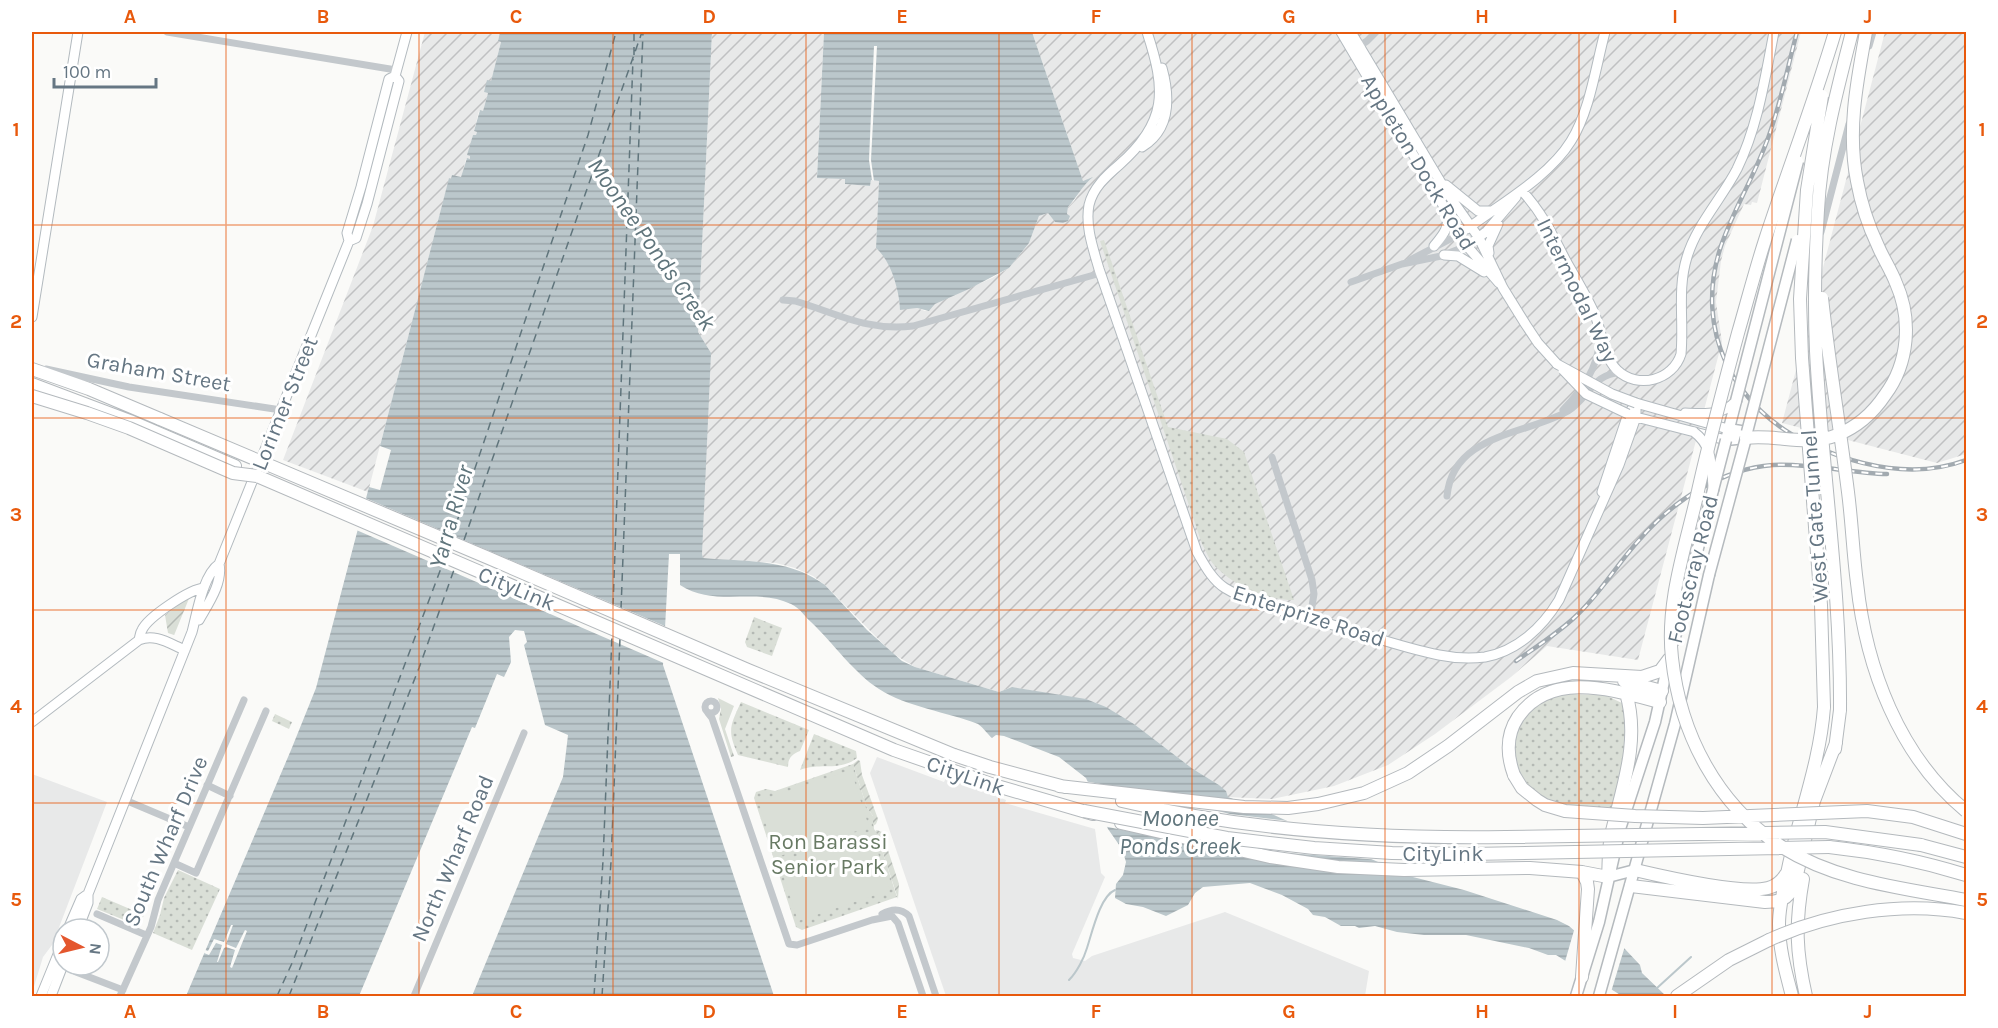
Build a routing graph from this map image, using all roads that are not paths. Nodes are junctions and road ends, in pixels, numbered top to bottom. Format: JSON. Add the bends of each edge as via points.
{"nodes":[{"id":1,"x":78,"y":32,"type":"edge"},
{"id":2,"x":167,"y":32,"type":"edge"},
{"id":3,"x":407,"y":32,"type":"edge"},
{"id":4,"x":1147,"y":32,"type":"edge"},
{"id":5,"x":1376,"y":32,"type":"edge"},
{"id":6,"x":1605,"y":32,"type":"edge"},
{"id":7,"x":1774,"y":32,"type":"edge"},
{"id":8,"x":1836,"y":32,"type":"edge"},
{"id":9,"x":1852,"y":32,"type":"edge"},
{"id":10,"x":1866,"y":32,"type":"edge"},
{"id":11,"x":1873,"y":32,"type":"edge"},
{"id":12,"x":1349,"y":33,"type":"edge"},
{"id":13,"x":1356,"y":48,"type":"junction"},
{"id":14,"x":395,"y":73,"type":"junction"},
{"id":15,"x":1803,"y":140,"type":"dead end"},
{"id":16,"x":1438,"y":177,"type":"junction"},
{"id":17,"x":1521,"y":192,"type":"junction"},
{"id":18,"x":1511,"y":205,"type":"junction"},
{"id":19,"x":1491,"y":211,"type":"junction"},
{"id":20,"x":1446,"y":212,"type":"junction"},
{"id":21,"x":1471,"y":226,"type":"junction"},
{"id":22,"x":1460,"y":234,"type":"junction"},
{"id":23,"x":1479,"y":238,"type":"junction"},
{"id":24,"x":1797,"y":240,"type":"dead end"},
{"id":25,"x":1817,"y":240,"type":"junction"},
{"id":26,"x":1434,"y":246,"type":"junction"},
{"id":27,"x":1467,"y":246,"type":"junction"},
{"id":28,"x":1444,"y":255,"type":"junction"},
{"id":29,"x":1490,"y":258,"type":"junction"},
{"id":30,"x":1402,"y":264,"type":"junction"},
{"id":31,"x":1813,"y":264,"type":"dead end"},
{"id":32,"x":1101,"y":273,"type":"junction"},
{"id":33,"x":1351,"y":282,"type":"dead end"},
{"id":34,"x":1502,"y":287,"type":"junction"},
{"id":35,"x":783,"y":300,"type":"dead end"},
{"id":36,"x":32,"y":317,"type":"edge"},
{"id":37,"x":1601,"y":332,"type":"junction"},
{"id":38,"x":1557,"y":364,"type":"junction"},
{"id":39,"x":32,"y":368,"type":"edge"},
{"id":40,"x":1622,"y":374,"type":"junction"},
{"id":41,"x":32,"y":384,"type":"edge"},
{"id":42,"x":32,"y":396,"type":"edge"},
{"id":43,"x":1736,"y":401,"type":"junction"},
{"id":44,"x":1636,"y":403,"type":"junction"},
{"id":45,"x":281,"y":410,"type":"junction"},
{"id":46,"x":1674,"y":412,"type":"junction"},
{"id":47,"x":1632,"y":416,"type":"junction"},
{"id":48,"x":1554,"y":418,"type":"junction"},
{"id":49,"x":1694,"y":432,"type":"junction"},
{"id":50,"x":1727,"y":434,"type":"junction"},
{"id":51,"x":1747,"y":435,"type":"junction"},
{"id":52,"x":1272,"y":457,"type":"dead end"},
{"id":53,"x":257,"y":476,"type":"junction"},
{"id":54,"x":1713,"y":490,"type":"junction"},
{"id":55,"x":1447,"y":496,"type":"dead end"},
{"id":56,"x":219,"y":564,"type":"junction"},
{"id":57,"x":204,"y":588,"type":"junction"},
{"id":58,"x":1310,"y":618,"type":"junction"},
{"id":59,"x":192,"y":632,"type":"junction"},
{"id":60,"x":139,"y":640,"type":"junction"},
{"id":61,"x":185,"y":650,"type":"junction"},
{"id":62,"x":1669,"y":659,"type":"junction"},
{"id":63,"x":1596,"y":674,"type":"junction"},
{"id":64,"x":1626,"y":693,"type":"junction"},
{"id":65,"x":1661,"y":696,"type":"junction"},
{"id":66,"x":243,"y":700,"type":"dead end"},
{"id":67,"x":1681,"y":700,"type":"junction"},
{"id":68,"x":717,"y":710,"type":"junction"},
{"id":69,"x":266,"y":711,"type":"dead end"},
{"id":70,"x":708,"y":713,"type":"junction"},
{"id":71,"x":32,"y":722,"type":"edge"},
{"id":72,"x":713,"y":722,"type":"junction"},
{"id":73,"x":524,"y":732,"type":"dead end"},
{"id":74,"x":207,"y":785,"type":"junction"},
{"id":75,"x":1059,"y":786,"type":"junction"},
{"id":76,"x":230,"y":796,"type":"junction"},
{"id":77,"x":125,"y":800,"type":"junction"},
{"id":78,"x":1966,"y":811,"type":"edge"},
{"id":79,"x":1084,"y":812,"type":"junction"},
{"id":80,"x":189,"y":827,"type":"junction"},
{"id":81,"x":1966,"y":834,"type":"edge"},
{"id":82,"x":1966,"y":857,"type":"edge"},
{"id":83,"x":174,"y":863,"type":"junction"},
{"id":84,"x":1798,"y":865,"type":"junction"},
{"id":85,"x":1635,"y":870,"type":"junction"},
{"id":86,"x":1582,"y":872,"type":"junction"},
{"id":87,"x":1966,"y":875,"type":"edge"},
{"id":88,"x":1608,"y":877,"type":"junction"},
{"id":89,"x":1631,"y":886,"type":"junction"},
{"id":90,"x":88,"y":894,"type":"junction"},
{"id":91,"x":1966,"y":900,"type":"edge"},
{"id":92,"x":1781,"y":901,"type":"junction"},
{"id":93,"x":97,"y":914,"type":"dead end"},
{"id":94,"x":1966,"y":914,"type":"edge"},
{"id":95,"x":74,"y":917,"type":"edge"},
{"id":96,"x":83,"y":917,"type":"edge"},
{"id":97,"x":910,"y":918,"type":"junction"},
{"id":98,"x":872,"y":920,"type":"junction"},
{"id":99,"x":897,"y":921,"type":"junction"},
{"id":100,"x":1591,"y":928,"type":"junction"},
{"id":101,"x":146,"y":935,"type":"junction"},
{"id":102,"x":918,"y":944,"type":"junction"},
{"id":103,"x":907,"y":948,"type":"junction"},
{"id":104,"x":51,"y":973,"type":"edge"},
{"id":105,"x":55,"y":977,"type":"edge"},
{"id":106,"x":87,"y":977,"type":"edge"},
{"id":107,"x":1582,"y":977,"type":"joint"},
{"id":108,"x":121,"y":993,"type":"edge"},
{"id":109,"x":42,"y":996,"type":"edge"},
{"id":110,"x":414,"y":996,"type":"edge"},
{"id":111,"x":923,"y":996,"type":"edge"},
{"id":112,"x":936,"y":996,"type":"edge"},
{"id":113,"x":1576,"y":996,"type":"edge"},
{"id":114,"x":1599,"y":996,"type":"edge"},
{"id":115,"x":1677,"y":996,"type":"edge"},
{"id":116,"x":1792,"y":996,"type":"edge"},
{"id":117,"x":1806,"y":996,"type":"edge"}],
"edges":[{"from":1,"to":36,"type":"street"},
{"from":2,"to":14,"type":"street"},
{"from":3,"to":14,"type":"street","name":"Lorimer Street"},
{"from":4,"to":32,"type":"street","name":"Enterprize Road","via":[[1159,80],[1159,107],[1135,151],[1096,188],[1089,204],[1090,238]]},
{"from":5,"to":13,"type":"street"},
{"from":6,"to":17,"type":"street","via":[[1572,140]]},
{"from":7,"to":40,"type":"street","name":"Intermodal Way","via":[[1752,134],[1737,169],[1688,255],[1681,289],[1682,344],[1678,361],[1668,374],[1650,380]]},
{"from":8,"to":84,"type":"highway","name":"West Gate Tunnel","bridge":true,"via":[[1812,150],[1800,299],[1824,707],[1818,755],[1798,823]]},
{"from":8,"to":91,"type":"highway","bridge":true,"via":[[1765,239],[1711,432],[1676,588],[1671,640],[1675,681],[1689,731],[1714,780],[1736,807],[1779,845],[1816,865],[1853,878]]},
{"from":9,"to":25,"type":"highway","name":"West Gate Tunnel","bridge":true,"via":[[1828,131]]},
{"from":10,"to":51,"type":"highway","bridge":true,"via":[[1852,122],[1854,162],[1863,208],[1904,305],[1905,352],[1885,396],[1869,415],[1847,430],[1826,438],[1796,440]]},
{"from":11,"to":31,"type":"street"},
{"from":12,"to":13,"type":"street","name":"Appleton Dock Road"},
{"from":13,"to":16,"type":"street","name":"Appleton Dock Road"},
{"from":13,"to":20,"type":"street","name":"Appleton Dock Road"},
{"from":14,"to":45,"type":"street","name":"Lorimer Street","via":[[399,81],[356,238],[349,241]]},
{"from":15,"to":43,"type":"main road","name":"Footscray Road","bridge":true},
{"from":16,"to":19,"type":"street","via":[[1478,211]]},
{"from":16,"to":21,"type":"street","name":"Appleton Dock Road"},
{"from":17,"to":18,"type":"street"},
{"from":17,"to":19,"type":"street"},
{"from":17,"to":37,"type":"street","name":"Intermodal Way","via":[[1543,216]]},
{"from":18,"to":23,"type":"street"},
{"from":18,"to":29,"type":"street","via":[[1488,246]]},
{"from":19,"to":21,"type":"street"},
{"from":20,"to":22,"type":"street","name":"Appleton Dock Road"},
{"from":20,"to":26,"type":"street","via":[[1446,230]]},
{"from":21,"to":22,"type":"street"},
{"from":21,"to":23,"type":"street","name":"Appleton Dock Road"},
{"from":22,"to":26,"type":"street"},
{"from":22,"to":27,"type":"street","name":"Appleton Dock Road"},
{"from":23,"to":27,"type":"street"},
{"from":23,"to":29,"type":"street","name":"Appleton Dock Road"},
{"from":24,"to":51,"type":"main road","name":"Footscray Road","bridge":true},
{"from":25,"to":78,"type":"highway","bridge":true,"via":[[1867,644],[1882,689],[1913,750],[1949,797]]},
{"from":25,"to":84,"type":"highway","name":"West Gate Tunnel","bridge":true,"via":[[1816,352],[1840,710],[1836,743]]},
{"from":26,"to":30,"type":"street"},
{"from":27,"to":28,"type":"street"},
{"from":27,"to":34,"type":"street","name":"Appleton Dock Road"},
{"from":28,"to":30,"type":"street"},
{"from":28,"to":34,"type":"street","via":[[1458,256]]},
{"from":29,"to":34,"type":"street","name":"Appleton Dock Road"},
{"from":30,"to":33,"type":"street"},
{"from":32,"to":35,"type":"street","via":[[894,328],[869,325]]},
{"from":32,"to":58,"type":"street","name":"Enterprize Road","via":[[1197,552],[1222,586]]},
{"from":34,"to":38,"type":"street","name":"Appleton Dock Road"},
{"from":37,"to":40,"type":"street","name":"Intermodal Way","via":[[1611,362]]},
{"from":37,"to":48,"type":"street","via":[[1597,361],[1590,377]]},
{"from":38,"to":44,"type":"street","name":"Appleton Dock Road","bridge":true},
{"from":38,"to":47,"type":"street","name":"Appleton Dock Road","bridge":true,"via":[[1586,394]]},
{"from":39,"to":45,"type":"street","name":"Graham Street"},
{"from":39,"to":75,"type":"highway","name":"CityLink","bridge":true,"via":[[906,736],[990,767]]},
{"from":40,"to":48,"type":"street","via":[[1601,378],[1576,406]]},
{"from":41,"to":53,"type":"highway","name":"CityLink","bridge":true,"via":[[124,418]]},
{"from":42,"to":53,"type":"highway","bridge":true,"via":[[129,428],[233,473]]},
{"from":43,"to":46,"type":"street","via":[[1718,412]]},
{"from":43,"to":50,"type":"main road","name":"Footscray Road"},
{"from":44,"to":46,"type":"street","name":"Appleton Dock Road"},
{"from":44,"to":47,"type":"street","name":"Enterprize Road"},
{"from":45,"to":56,"type":"street","name":"Lorimer Street"},
{"from":46,"to":50,"type":"street","name":"Appleton Dock Road"},
{"from":47,"to":49,"type":"street","name":"Appleton Dock Road"},
{"from":47,"to":58,"type":"street","name":"Enterprize Road","via":[[1591,528],[1554,608],[1533,633],[1512,647],[1470,658],[1438,655]]},
{"from":48,"to":55,"type":"street","via":[[1500,435],[1472,451],[1457,469]]},
{"from":49,"to":50,"type":"street","name":"Appleton Dock Road","bridge":true},
{"from":49,"to":54,"type":"street","bridge":true,"via":[[1707,446]]},
{"from":50,"to":51,"type":"main road","name":"Appleton Dock Road"},
{"from":50,"to":54,"type":"main road","name":"Footscray Road","bridge":true},
{"from":51,"to":67,"type":"main road","name":"Footscray Road","bridge":true,"via":[[1709,575]]},
{"from":52,"to":58,"type":"street","via":[[1312,579]]},
{"from":53,"to":79,"type":"highway","name":"CityLink","via":[[894,750]]},
{"from":54,"to":62,"type":"main road","name":"Footscray Road","bridge":true},
{"from":56,"to":57,"type":"street","name":"Lorimer Street"},
{"from":56,"to":59,"type":"street","name":"Lorimer Street","via":[[218,582]]},
{"from":57,"to":59,"type":"street","name":"Lorimer Street"},
{"from":57,"to":60,"type":"street","via":[[178,599],[148,622]]},
{"from":59,"to":61,"type":"street","name":"Lorimer Street"},
{"from":60,"to":61,"type":"street","via":[[157,638]]},
{"from":60,"to":71,"type":"street"},
{"from":61,"to":77,"type":"street","name":"Lorimer Street"},
{"from":62,"to":63,"type":"highway","via":[[1660,671],[1650,675]]},
{"from":62,"to":65,"type":"main road","name":"Footscray Road"},
{"from":63,"to":65,"type":"highway"},
{"from":63,"to":75,"type":"highway","via":[[1562,674],[1537,681],[1408,773],[1364,793],[1318,804],[1244,807]]},
{"from":64,"to":65,"type":"highway"},
{"from":64,"to":81,"type":"highway","bridge":true,"via":[[1565,688],[1546,693],[1529,704],[1514,724],[1509,741],[1509,760],[1517,782],[1529,795],[1545,805],[1574,812],[1671,818],[1867,811],[1913,817]]},
{"from":64,"to":88,"type":"highway","via":[[1632,736],[1630,758],[1610,838]]},
{"from":65,"to":67,"type":"main road"},
{"from":65,"to":88,"type":"main road","name":"Footscray Road"},
{"from":66,"to":74,"type":"street","name":"South Wharf Drive"},
{"from":67,"to":85,"type":"main road","name":"Footscray Road"},
{"from":68,"to":70,"type":"street"},
{"from":68,"to":70,"type":"street","via":[[716,703],[710,701],[705,705]]},
{"from":68,"to":72,"type":"street"},
{"from":69,"to":76,"type":"street"},
{"from":70,"to":72,"type":"street"},
{"from":72,"to":98,"type":"street","via":[[783,930],[794,940],[809,941]]},
{"from":73,"to":110,"type":"street","name":"North Wharf Road"},
{"from":74,"to":76,"type":"street"},
{"from":74,"to":80,"type":"street","name":"South Wharf Drive"},
{"from":75,"to":82,"type":"highway","name":"CityLink","bridge":true,"via":[[1195,815],[1367,836],[1825,832],[1921,845]]},
{"from":76,"to":83,"type":"street","via":[[196,873]]},
{"from":77,"to":80,"type":"street"},
{"from":77,"to":90,"type":"street","name":"Lorimer Street"},
{"from":79,"to":86,"type":"highway","bridge":true,"via":[[1154,832],[1300,862],[1366,869],[1530,868]]},
{"from":79,"to":87,"type":"highway","name":"CityLink","bridge":true,"via":[[1227,838],[1361,851],[1470,854],[1829,848],[1890,855]]},
{"from":80,"to":83,"type":"street","name":"South Wharf Drive"},
{"from":83,"to":101,"type":"street","name":"South Wharf Drive"},
{"from":84,"to":85,"type":"highway","via":[[1775,885],[1757,890]]},
{"from":84,"to":92,"type":"highway","name":"West Gate Tunnel"},
{"from":84,"to":117,"type":"highway","name":"West Gate Tunnel","via":[[1797,946]]},
{"from":85,"to":88,"type":"main road"},
{"from":85,"to":89,"type":"main road","name":"Footscray Road"},
{"from":86,"to":88,"type":"highway"},
{"from":86,"to":100,"type":"highway","via":[[1588,885]]},
{"from":88,"to":89,"type":"main road"},
{"from":88,"to":100,"type":"main road","name":"Footscray Road"},
{"from":89,"to":92,"type":"highway","via":[[1756,902]]},
{"from":89,"to":114,"type":"main road","name":"Footscray Road"},
{"from":90,"to":95,"type":"street","name":"Lorimer Street","via":[[81,899]]},
{"from":90,"to":96,"type":"street","name":"Lorimer Street"},
{"from":92,"to":116,"type":"highway","name":"West Gate Tunnel","via":[[1780,950]]},
{"from":93,"to":101,"type":"street"},
{"from":94,"to":115,"type":"highway","bridge":true,"via":[[1897,910],[1826,920],[1785,932],[1751,948]]},
{"from":97,"to":98,"type":"street","via":[[896,910]]},
{"from":97,"to":99,"type":"street"},
{"from":97,"to":102,"type":"street"},
{"from":98,"to":99,"type":"street","via":[[890,916]]},
{"from":99,"to":103,"type":"street"},
{"from":100,"to":107,"type":"highway"},
{"from":101,"to":108,"type":"street","name":"South Wharf Drive"},
{"from":102,"to":103,"type":"street"},
{"from":102,"to":112,"type":"street"},
{"from":103,"to":111,"type":"street"},
{"from":104,"to":109,"type":"street"},
{"from":105,"to":109,"type":"street"},
{"from":106,"to":108,"type":"street"},
{"from":107,"to":113,"type":"main road"}]}
